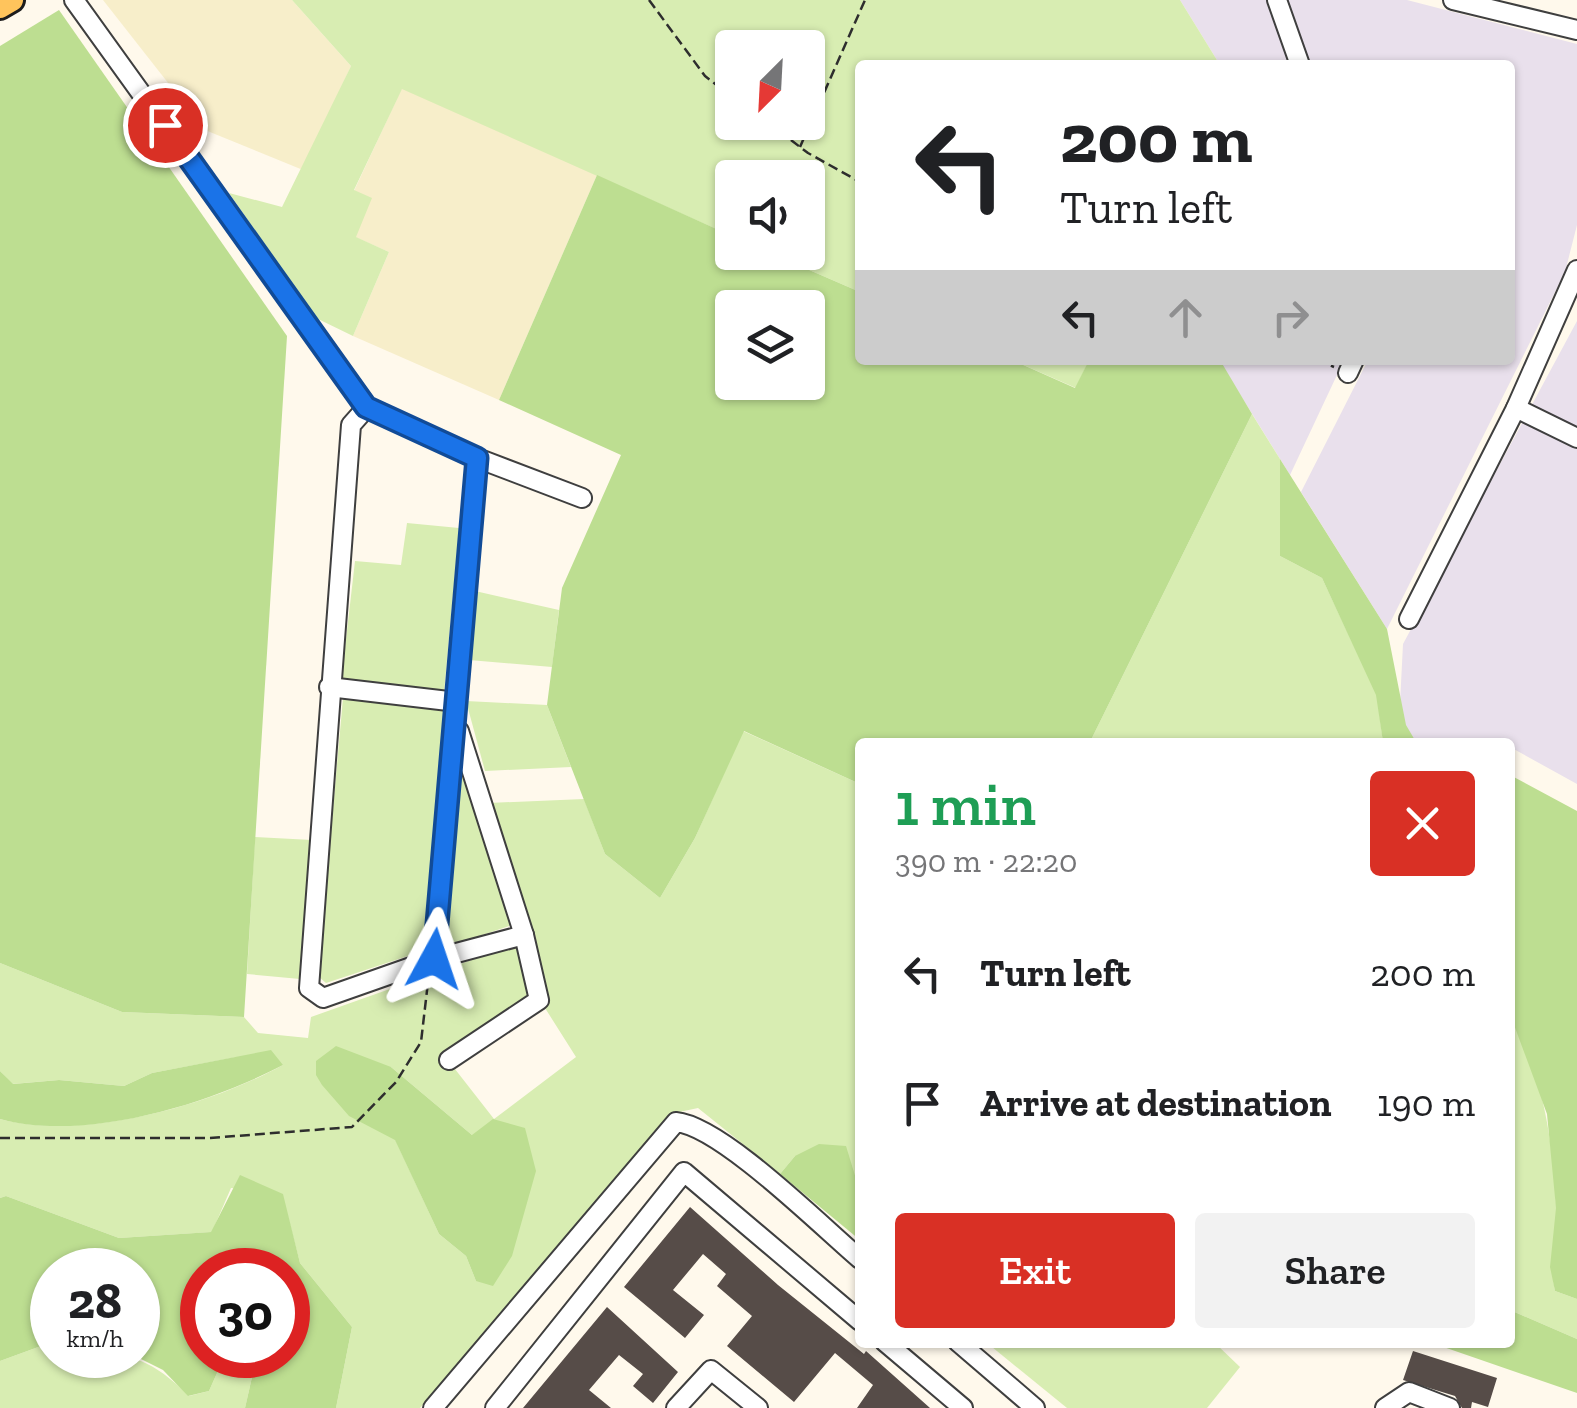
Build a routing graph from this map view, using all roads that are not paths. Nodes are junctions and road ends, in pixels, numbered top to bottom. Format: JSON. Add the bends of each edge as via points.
{"nodes":[{"id":1,"x":12,"y":0,"type":"edge"},
{"id":2,"x":74,"y":0,"type":"edge"},
{"id":3,"x":1277,"y":0,"type":"edge"},
{"id":4,"x":1454,"y":0,"type":"edge"},
{"id":5,"x":0,"y":7,"type":"edge"},
{"id":6,"x":1577,"y":30,"type":"edge"},
{"id":7,"x":1298,"y":60,"type":"edge"},
{"id":8,"x":1577,"y":270,"type":"edge"},
{"id":9,"x":366,"y":407,"type":"junction"},
{"id":10,"x":1516,"y":408,"type":"junction"},
{"id":11,"x":1577,"y":438,"type":"edge"},
{"id":12,"x":477,"y":458,"type":"junction"},
{"id":13,"x":582,"y":498,"type":"dead end"},
{"id":14,"x":1409,"y":618,"type":"dead end"},
{"id":15,"x":329,"y":687,"type":"junction"},
{"id":16,"x":457,"y":712,"type":"junction"},
{"id":17,"x":524,"y":935,"type":"junction"},
{"id":18,"x":434,"y":959,"type":"junction"},
{"id":19,"x":449,"y":1060,"type":"dead end"},
{"id":20,"x":855,"y":1256,"type":"edge"},
{"id":21,"x":855,"y":1317,"type":"edge"},
{"id":22,"x":893,"y":1348,"type":"edge"},
{"id":23,"x":965,"y":1348,"type":"edge"},
{"id":24,"x":433,"y":1408,"type":"edge"},
{"id":25,"x":495,"y":1408,"type":"edge"},
{"id":26,"x":676,"y":1408,"type":"edge"},
{"id":27,"x":758,"y":1408,"type":"edge"},
{"id":28,"x":963,"y":1408,"type":"edge"},
{"id":29,"x":1036,"y":1408,"type":"edge"},
{"id":30,"x":1385,"y":1408,"type":"edge"},
{"id":31,"x":1450,"y":1408,"type":"edge"}],
"edges":[{"from":1,"to":5,"type":"main road"},
{"from":2,"to":9,"type":"street"},
{"from":3,"to":7,"type":"street"},
{"from":4,"to":6,"type":"street"},
{"from":8,"to":10,"type":"street"},
{"from":9,"to":12,"type":"street"},
{"from":9,"to":15,"type":"street","via":[[351,424]]},
{"from":10,"to":11,"type":"street"},
{"from":10,"to":14,"type":"street"},
{"from":12,"to":13,"type":"street"},
{"from":12,"to":16,"type":"street"},
{"from":15,"to":16,"type":"street"},
{"from":15,"to":18,"type":"street","via":[[308,988],[323,998]]},
{"from":16,"to":17,"type":"street"},
{"from":16,"to":18,"type":"street"},
{"from":17,"to":18,"type":"street"},
{"from":17,"to":19,"type":"street","via":[[539,1000]]},
{"from":20,"to":24,"type":"street","via":[[726,1146],[694,1124],[676,1122]]},
{"from":21,"to":25,"type":"street","via":[[684,1172]]},
{"from":22,"to":28,"type":"street"},
{"from":23,"to":29,"type":"street"},
{"from":26,"to":27,"type":"street","via":[[711,1370]]},
{"from":30,"to":31,"type":"street","via":[[1409,1392]]}]}
